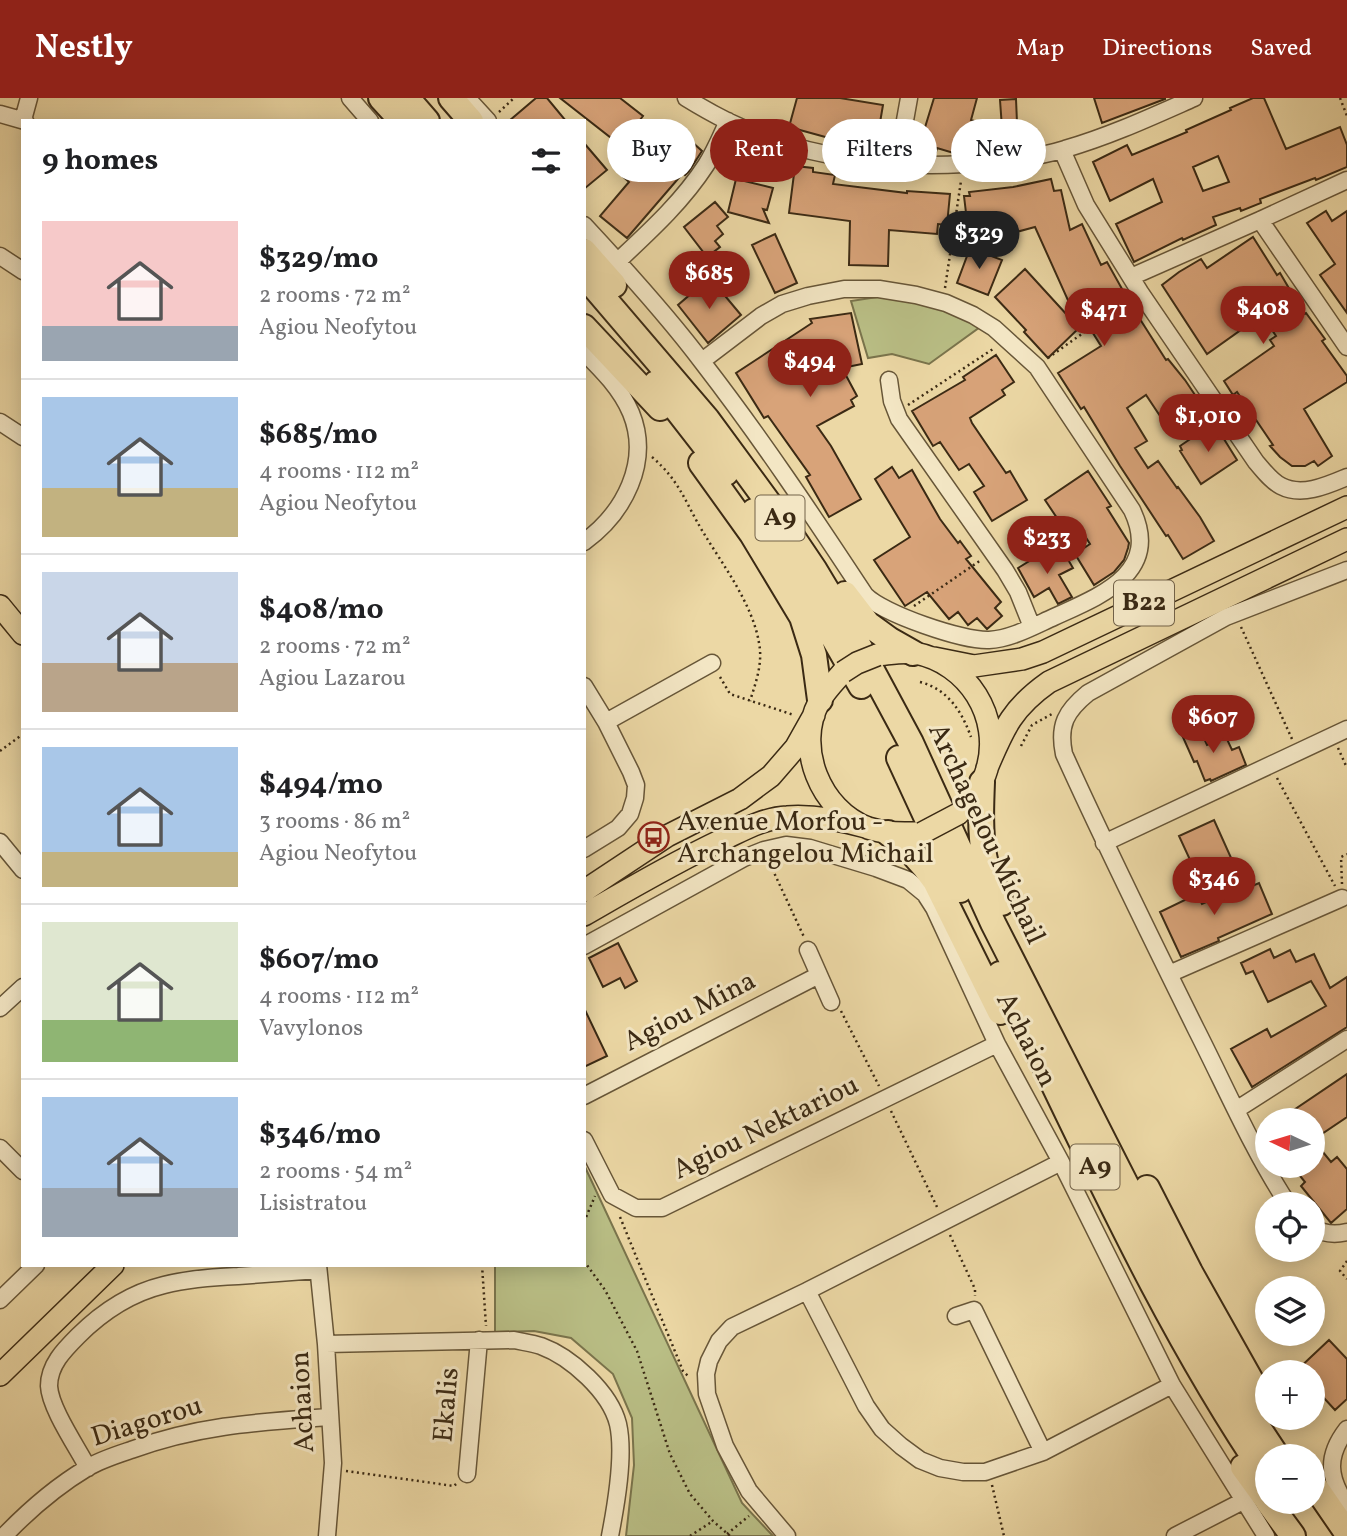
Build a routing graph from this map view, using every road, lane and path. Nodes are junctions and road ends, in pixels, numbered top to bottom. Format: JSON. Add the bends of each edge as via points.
{"nodes":[{"id":1,"x":29,"y":98,"type":"edge"},
{"id":2,"x":350,"y":98,"type":"edge"},
{"id":3,"x":382,"y":98,"type":"edge"},
{"id":4,"x":407,"y":98,"type":"edge"},
{"id":5,"x":429,"y":98,"type":"edge"},
{"id":6,"x":451,"y":98,"type":"edge"},
{"id":7,"x":467,"y":98,"type":"edge"},
{"id":8,"x":514,"y":98,"type":"edge"},
{"id":9,"x":685,"y":98,"type":"edge"},
{"id":10,"x":909,"y":98,"type":"edge"},
{"id":11,"x":1194,"y":98,"type":"edge"},
{"id":12,"x":1340,"y":98,"type":"edge"},
{"id":13,"x":0,"y":114,"type":"edge"},
{"id":14,"x":1347,"y":116,"type":"edge"},
{"id":15,"x":493,"y":117,"type":"edge"},
{"id":16,"x":21,"y":119,"type":"edge"},
{"id":17,"x":24,"y":119,"type":"edge"},
{"id":18,"x":368,"y":119,"type":"edge"},
{"id":19,"x":400,"y":119,"type":"edge"},
{"id":20,"x":425,"y":119,"type":"edge"},
{"id":21,"x":447,"y":119,"type":"edge"},
{"id":22,"x":469,"y":119,"type":"edge"},
{"id":23,"x":724,"y":119,"type":"edge"},
{"id":24,"x":905,"y":119,"type":"edge"},
{"id":25,"x":1062,"y":150,"type":"junction"},
{"id":26,"x":1046,"y":153,"type":"edge"},
{"id":27,"x":710,"y":156,"type":"edge"},
{"id":28,"x":1347,"y":180,"type":"edge"},
{"id":29,"x":961,"y":182,"type":"edge"},
{"id":30,"x":1261,"y":220,"type":"junction"},
{"id":31,"x":586,"y":227,"type":"edge"},
{"id":32,"x":586,"y":253,"type":"edge"},
{"id":33,"x":0,"y":256,"type":"edge"},
{"id":34,"x":618,"y":261,"type":"junction"},
{"id":35,"x":21,"y":269,"type":"edge"},
{"id":36,"x":586,"y":277,"type":"edge"},
{"id":37,"x":1131,"y":277,"type":"junction"},
{"id":38,"x":1140,"y":292,"type":"junction"},
{"id":39,"x":943,"y":302,"type":"junction"},
{"id":40,"x":586,"y":303,"type":"edge"},
{"id":41,"x":586,"y":329,"type":"edge"},
{"id":42,"x":1007,"y":339,"type":"junction"},
{"id":43,"x":1347,"y":347,"type":"edge"},
{"id":44,"x":586,"y":354,"type":"edge"},
{"id":45,"x":702,"y":361,"type":"junction"},
{"id":46,"x":1037,"y":366,"type":"junction"},
{"id":47,"x":889,"y":380,"type":"dead end"},
{"id":48,"x":896,"y":412,"type":"junction"},
{"id":49,"x":0,"y":422,"type":"edge"},
{"id":50,"x":21,"y":436,"type":"edge"},
{"id":51,"x":637,"y":444,"type":"junction"},
{"id":52,"x":1347,"y":477,"type":"edge"},
{"id":53,"x":1347,"y":507,"type":"edge"},
{"id":54,"x":1347,"y":539,"type":"edge"},
{"id":55,"x":586,"y":541,"type":"edge"},
{"id":56,"x":992,"y":553,"type":"junction"},
{"id":57,"x":1347,"y":570,"type":"edge"},
{"id":58,"x":0,"y":606,"type":"edge"},
{"id":59,"x":1235,"y":613,"type":"junction"},
{"id":60,"x":901,"y":615,"type":"junction"},
{"id":61,"x":1032,"y":627,"type":"junction"},
{"id":62,"x":21,"y":632,"type":"edge"},
{"id":63,"x":923,"y":655,"type":"junction"},
{"id":64,"x":712,"y":663,"type":"joint"},
{"id":65,"x":920,"y":682,"type":"dead end"},
{"id":66,"x":586,"y":689,"type":"edge"},
{"id":67,"x":750,"y":701,"type":"junction"},
{"id":68,"x":1072,"y":707,"type":"junction"},
{"id":69,"x":809,"y":710,"type":"junction"},
{"id":70,"x":606,"y":722,"type":"junction"},
{"id":71,"x":1347,"y":729,"type":"edge"},
{"id":72,"x":21,"y":735,"type":"edge"},
{"id":73,"x":1332,"y":736,"type":"junction"},
{"id":74,"x":972,"y":739,"type":"dead end"},
{"id":75,"x":1021,"y":746,"type":"dead end"},
{"id":76,"x":0,"y":751,"type":"edge"},
{"id":77,"x":1297,"y":752,"type":"junction"},
{"id":78,"x":1270,"y":765,"type":"junction"},
{"id":79,"x":1347,"y":768,"type":"edge"},
{"id":80,"x":985,"y":775,"type":"junction"},
{"id":81,"x":877,"y":830,"type":"junction"},
{"id":82,"x":0,"y":842,"type":"edge"},
{"id":83,"x":1104,"y":843,"type":"junction"},
{"id":84,"x":586,"y":848,"type":"edge"},
{"id":85,"x":764,"y":850,"type":"junction"},
{"id":86,"x":1347,"y":854,"type":"edge"},
{"id":87,"x":21,"y":868,"type":"edge"},
{"id":88,"x":586,"y":890,"type":"edge"},
{"id":89,"x":1342,"y":898,"type":"junction"},
{"id":90,"x":586,"y":914,"type":"edge"},
{"id":91,"x":586,"y":945,"type":"edge"},
{"id":92,"x":808,"y":950,"type":"joint"},
{"id":93,"x":1169,"y":974,"type":"junction"},
{"id":94,"x":819,"y":975,"type":"junction"},
{"id":95,"x":21,"y":989,"type":"edge"},
{"id":96,"x":831,"y":1002,"type":"joint"},
{"id":97,"x":0,"y":1008,"type":"edge"},
{"id":98,"x":1347,"y":1039,"type":"edge"},
{"id":99,"x":997,"y":1044,"type":"junction"},
{"id":100,"x":586,"y":1095,"type":"edge"},
{"id":101,"x":886,"y":1099,"type":"junction"},
{"id":102,"x":1236,"y":1110,"type":"junction"},
{"id":103,"x":586,"y":1144,"type":"edge"},
{"id":104,"x":0,"y":1148,"type":"edge"},
{"id":105,"x":1061,"y":1162,"type":"junction"},
{"id":106,"x":21,"y":1169,"type":"edge"},
{"id":107,"x":603,"y":1177,"type":"junction"},
{"id":108,"x":1280,"y":1192,"type":"edge"},
{"id":109,"x":612,"y":1195,"type":"junction"},
{"id":110,"x":586,"y":1217,"type":"edge"},
{"id":111,"x":944,"y":1222,"type":"junction"},
{"id":112,"x":1325,"y":1232,"type":"edge"},
{"id":113,"x":1347,"y":1232,"type":"edge"},
{"id":114,"x":1347,"y":1261,"type":"edge"},
{"id":115,"x":586,"y":1264,"type":"edge"},
{"id":116,"x":34,"y":1267,"type":"edge"},
{"id":117,"x":111,"y":1267,"type":"edge"},
{"id":118,"x":482,"y":1267,"type":"edge"},
{"id":119,"x":318,"y":1268,"type":"edge"},
{"id":120,"x":1347,"y":1279,"type":"edge"},
{"id":121,"x":807,"y":1292,"type":"junction"},
{"id":122,"x":0,"y":1300,"type":"edge"},
{"id":123,"x":974,"y":1310,"type":"junction"},
{"id":124,"x":956,"y":1316,"type":"dead end"},
{"id":125,"x":483,"y":1340,"type":"junction"},
{"id":126,"x":326,"y":1344,"type":"junction"},
{"id":127,"x":0,"y":1375,"type":"edge"},
{"id":128,"x":1172,"y":1385,"type":"junction"},
{"id":129,"x":1255,"y":1388,"type":"edge"},
{"id":130,"x":707,"y":1394,"type":"junction"},
{"id":131,"x":330,"y":1417,"type":"junction"},
{"id":132,"x":1347,"y":1429,"type":"edge"},
{"id":133,"x":1269,"y":1444,"type":"edge"},
{"id":134,"x":1043,"y":1452,"type":"junction"},
{"id":135,"x":1255,"y":1459,"type":"edge"},
{"id":136,"x":88,"y":1468,"type":"junction"},
{"id":137,"x":332,"y":1469,"type":"junction"},
{"id":138,"x":988,"y":1471,"type":"junction"},
{"id":139,"x":467,"y":1474,"type":"joint"},
{"id":140,"x":1255,"y":1493,"type":"edge"},
{"id":141,"x":1255,"y":1494,"type":"edge"},
{"id":142,"x":1325,"y":1501,"type":"edge"},
{"id":143,"x":1255,"y":1503,"type":"edge"},
{"id":144,"x":1347,"y":1505,"type":"edge"},
{"id":145,"x":762,"y":1507,"type":"junction"},
{"id":146,"x":1262,"y":1514,"type":"edge"},
{"id":147,"x":1272,"y":1514,"type":"edge"},
{"id":148,"x":1291,"y":1514,"type":"edge"},
{"id":149,"x":1319,"y":1514,"type":"edge"},
{"id":150,"x":713,"y":1521,"type":"junction"},
{"id":151,"x":1347,"y":1534,"type":"edge"},
{"id":152,"x":728,"y":1535,"type":"edge"},
{"id":153,"x":5,"y":1536,"type":"edge"},
{"id":154,"x":327,"y":1536,"type":"edge"},
{"id":155,"x":610,"y":1536,"type":"edge"},
{"id":156,"x":690,"y":1536,"type":"edge"},
{"id":157,"x":787,"y":1536,"type":"edge"},
{"id":158,"x":1004,"y":1536,"type":"edge"},
{"id":159,"x":1175,"y":1536,"type":"edge"},
{"id":160,"x":1266,"y":1536,"type":"edge"},
{"id":161,"x":1293,"y":1536,"type":"edge"},
{"id":162,"x":1307,"y":1536,"type":"edge"},
{"id":163,"x":1336,"y":1536,"type":"edge"}],
"edges":[{"from":1,"to":17,"type":"street"},
{"from":2,"to":18,"type":"street"},
{"from":3,"to":19,"type":"highway"},
{"from":4,"to":20,"type":"highway"},
{"from":5,"to":21,"type":"highway"},
{"from":6,"to":22,"type":"highway"},
{"from":7,"to":15,"type":"street"},
{"from":8,"to":15,"type":"path"},
{"from":9,"to":23,"type":"street"},
{"from":10,"to":24,"type":"street"},
{"from":11,"to":25,"type":"street"},
{"from":12,"to":14,"type":"path"},
{"from":13,"to":16,"type":"street"},
{"from":25,"to":26,"type":"street"},
{"from":25,"to":37,"type":"street","via":[[1086,205]]},
{"from":27,"to":34,"type":"street","via":[[687,190]]},
{"from":28,"to":30,"type":"street"},
{"from":29,"to":39,"type":"path"},
{"from":30,"to":37,"type":"street"},
{"from":30,"to":43,"type":"street"},
{"from":31,"to":34,"type":"street"},
{"from":32,"to":63,"type":"highway","via":[[737,433],[863,618],[890,640]]},
{"from":33,"to":35,"type":"street"},
{"from":34,"to":45,"type":"street"},
{"from":36,"to":133,"type":"highway","name":"Archagelou Michail","number":"A9","via":[[707,419],[779,517],[847,624],[911,743],[993,923],[1175,1281],[1236,1394]]},
{"from":37,"to":38,"type":"street"},
{"from":38,"to":46,"type":"path"},
{"from":38,"to":52,"type":"street","via":[[1256,463],[1280,486],[1303,490]]},
{"from":39,"to":42,"type":"street","via":[[973,315]]},
{"from":39,"to":45,"type":"street","via":[[879,289],[808,296],[761,316]]},
{"from":40,"to":135,"type":"highway","name":"Archagelou Michail","number":"A9","via":[[730,477],[833,635],[896,750],[1155,1291]]},
{"from":41,"to":69,"type":"highway","via":[[664,413],[752,534],[802,617],[814,655]]},
{"from":42,"to":46,"type":"street"},
{"from":42,"to":48,"type":"path"},
{"from":44,"to":51,"type":"street","via":[[630,411]]},
{"from":45,"to":60,"type":"street","via":[[865,595]]},
{"from":46,"to":61,"type":"street","via":[[1132,510],[1140,539],[1135,564],[1122,579],[1095,598]]},
{"from":47,"to":48,"type":"street"},
{"from":48,"to":56,"type":"street"},
{"from":49,"to":50,"type":"street"},
{"from":51,"to":55,"type":"street","via":[[637,463],[623,501]]},
{"from":51,"to":67,"type":"path","via":[[666,468],[683,493],[752,615],[760,644],[760,668]]},
{"from":53,"to":63,"type":"main road","number":"B22","via":[[1043,652],[974,666]]},
{"from":54,"to":80,"type":"main road","number":"B22","via":[[1049,682],[1019,706]]},
{"from":56,"to":60,"type":"path"},
{"from":56,"to":61,"type":"street","via":[[1018,592]]},
{"from":57,"to":59,"type":"street"},
{"from":58,"to":62,"type":"main road"},
{"from":59,"to":68,"type":"street","via":[[1088,693]]},
{"from":59,"to":77,"type":"path"},
{"from":60,"to":61,"type":"street","via":[[976,640],[1001,639]]},
{"from":63,"to":69,"type":"main road","number":"B22","bridge":true,"via":[[877,655],[857,663]]},
{"from":63,"to":80,"type":"main road","via":[[953,669],[982,703],[991,746]]},
{"from":64,"to":67,"type":"path","via":[[730,694]]},
{"from":64,"to":70,"type":"street"},
{"from":65,"to":74,"type":"path","via":[[957,706]]},
{"from":66,"to":70,"type":"street"},
{"from":67,"to":69,"type":"path"},
{"from":68,"to":75,"type":"path","via":[[1032,724]]},
{"from":68,"to":83,"type":"street","via":[[1062,728],[1064,754]]},
{"from":69,"to":81,"type":"main road","via":[[813,768],[825,793],[843,813]]},
{"from":69,"to":88,"type":"main road","number":"B22","via":[[796,747],[771,776]]},
{"from":70,"to":84,"type":"street","via":[[631,772],[635,798],[630,814],[618,828]]},
{"from":71,"to":73,"type":"street"},
{"from":72,"to":76,"type":"path"},
{"from":73,"to":77,"type":"street"},
{"from":73,"to":79,"type":"path"},
{"from":77,"to":78,"type":"street"},
{"from":78,"to":83,"type":"street"},
{"from":78,"to":89,"type":"path"},
{"from":80,"to":81,"type":"main road","number":"B22","bridge":true,"via":[[958,814],[922,833]]},
{"from":80,"to":129,"type":"highway","via":[[981,819],[984,857],[993,883],[1190,1272]]},
{"from":81,"to":90,"type":"main road","number":"B22","via":[[814,816],[755,824]]},
{"from":81,"to":140,"type":"highway","via":[[899,841],[935,881],[1143,1298]]},
{"from":82,"to":87,"type":"street"},
{"from":83,"to":93,"type":"street"},
{"from":85,"to":91,"type":"street","name":"Achaion"},
{"from":85,"to":92,"type":"path"},
{"from":85,"to":99,"type":"street","name":"Achaion","via":[[786,845],[810,848],[908,880],[925,894]]},
{"from":86,"to":89,"type":"path","via":[[1341,856]]},
{"from":89,"to":93,"type":"street"},
{"from":92,"to":94,"type":"street"},
{"from":93,"to":102,"type":"street"},
{"from":94,"to":96,"type":"street"},
{"from":94,"to":100,"type":"street","name":"Agiou Mina"},
{"from":95,"to":97,"type":"street"},
{"from":96,"to":101,"type":"path","via":[[839,1008]]},
{"from":98,"to":102,"type":"street"},
{"from":99,"to":101,"type":"street","name":"Agiou Nektariou"},
{"from":99,"to":105,"type":"street","name":"Achaion"},
{"from":101,"to":109,"type":"street","name":"Agiou Nektariou","via":[[662,1208],[636,1208]]},
{"from":101,"to":111,"type":"path"},
{"from":102,"to":108,"type":"street"},
{"from":103,"to":107,"type":"street"},
{"from":104,"to":106,"type":"street"},
{"from":105,"to":111,"type":"street"},
{"from":105,"to":128,"type":"street","name":"Achaion"},
{"from":107,"to":109,"type":"street"},
{"from":107,"to":110,"type":"path"},
{"from":109,"to":130,"type":"path","via":[[683,1371]]},
{"from":111,"to":121,"type":"street"},
{"from":111,"to":123,"type":"path","via":[[975,1289]]},
{"from":112,"to":113,"type":"street"},
{"from":114,"to":120,"type":"path","via":[[1340,1271]]},
{"from":115,"to":150,"type":"path","via":[[637,1351],[670,1454],[690,1494]]},
{"from":116,"to":122,"type":"street"},
{"from":117,"to":127,"type":"main road"},
{"from":118,"to":125,"type":"path"},
{"from":119,"to":126,"type":"street","name":"Achaion"},
{"from":119,"to":136,"type":"street","via":[[163,1285],[108,1310],[86,1328],[53,1366],[49,1384],[54,1405]]},
{"from":121,"to":130,"type":"street","via":[[732,1327],[709,1361]]},
{"from":121,"to":138,"type":"street","via":[[882,1429],[920,1460],[940,1468]]},
{"from":123,"to":124,"type":"street"},
{"from":123,"to":134,"type":"street"},
{"from":125,"to":126,"type":"street"},
{"from":125,"to":139,"type":"street","name":"Ekalis"},
{"from":125,"to":155,"type":"street","via":[[540,1345],[561,1356],[612,1408],[618,1424],[620,1472]]},
{"from":126,"to":131,"type":"street","name":"Achaion"},
{"from":128,"to":134,"type":"street"},
{"from":128,"to":141,"type":"street","name":"Achaion"},
{"from":130,"to":145,"type":"street","via":[[725,1446]]},
{"from":131,"to":136,"type":"street","name":"Diagorou","via":[[216,1427],[151,1443]]},
{"from":131,"to":137,"type":"street","name":"Achaion"},
{"from":132,"to":144,"type":"street","via":[[1333,1455],[1332,1472],[1336,1490]]},
{"from":134,"to":138,"type":"street"},
{"from":136,"to":153,"type":"street","name":"Diagorou","via":[[48,1496]]},
{"from":137,"to":139,"type":"path","via":[[454,1486]]},
{"from":137,"to":154,"type":"street","name":"Achaion"},
{"from":138,"to":158,"type":"path"},
{"from":142,"to":151,"type":"highway"},
{"from":143,"to":159,"type":"street"},
{"from":145,"to":152,"type":"path"},
{"from":145,"to":157,"type":"street"},
{"from":146,"to":160,"type":"street","name":"Achaion"},
{"from":147,"to":161,"type":"highway"},
{"from":148,"to":162,"type":"highway"},
{"from":149,"to":163,"type":"highway"},
{"from":150,"to":152,"type":"path"},
{"from":150,"to":156,"type":"path"}]}
